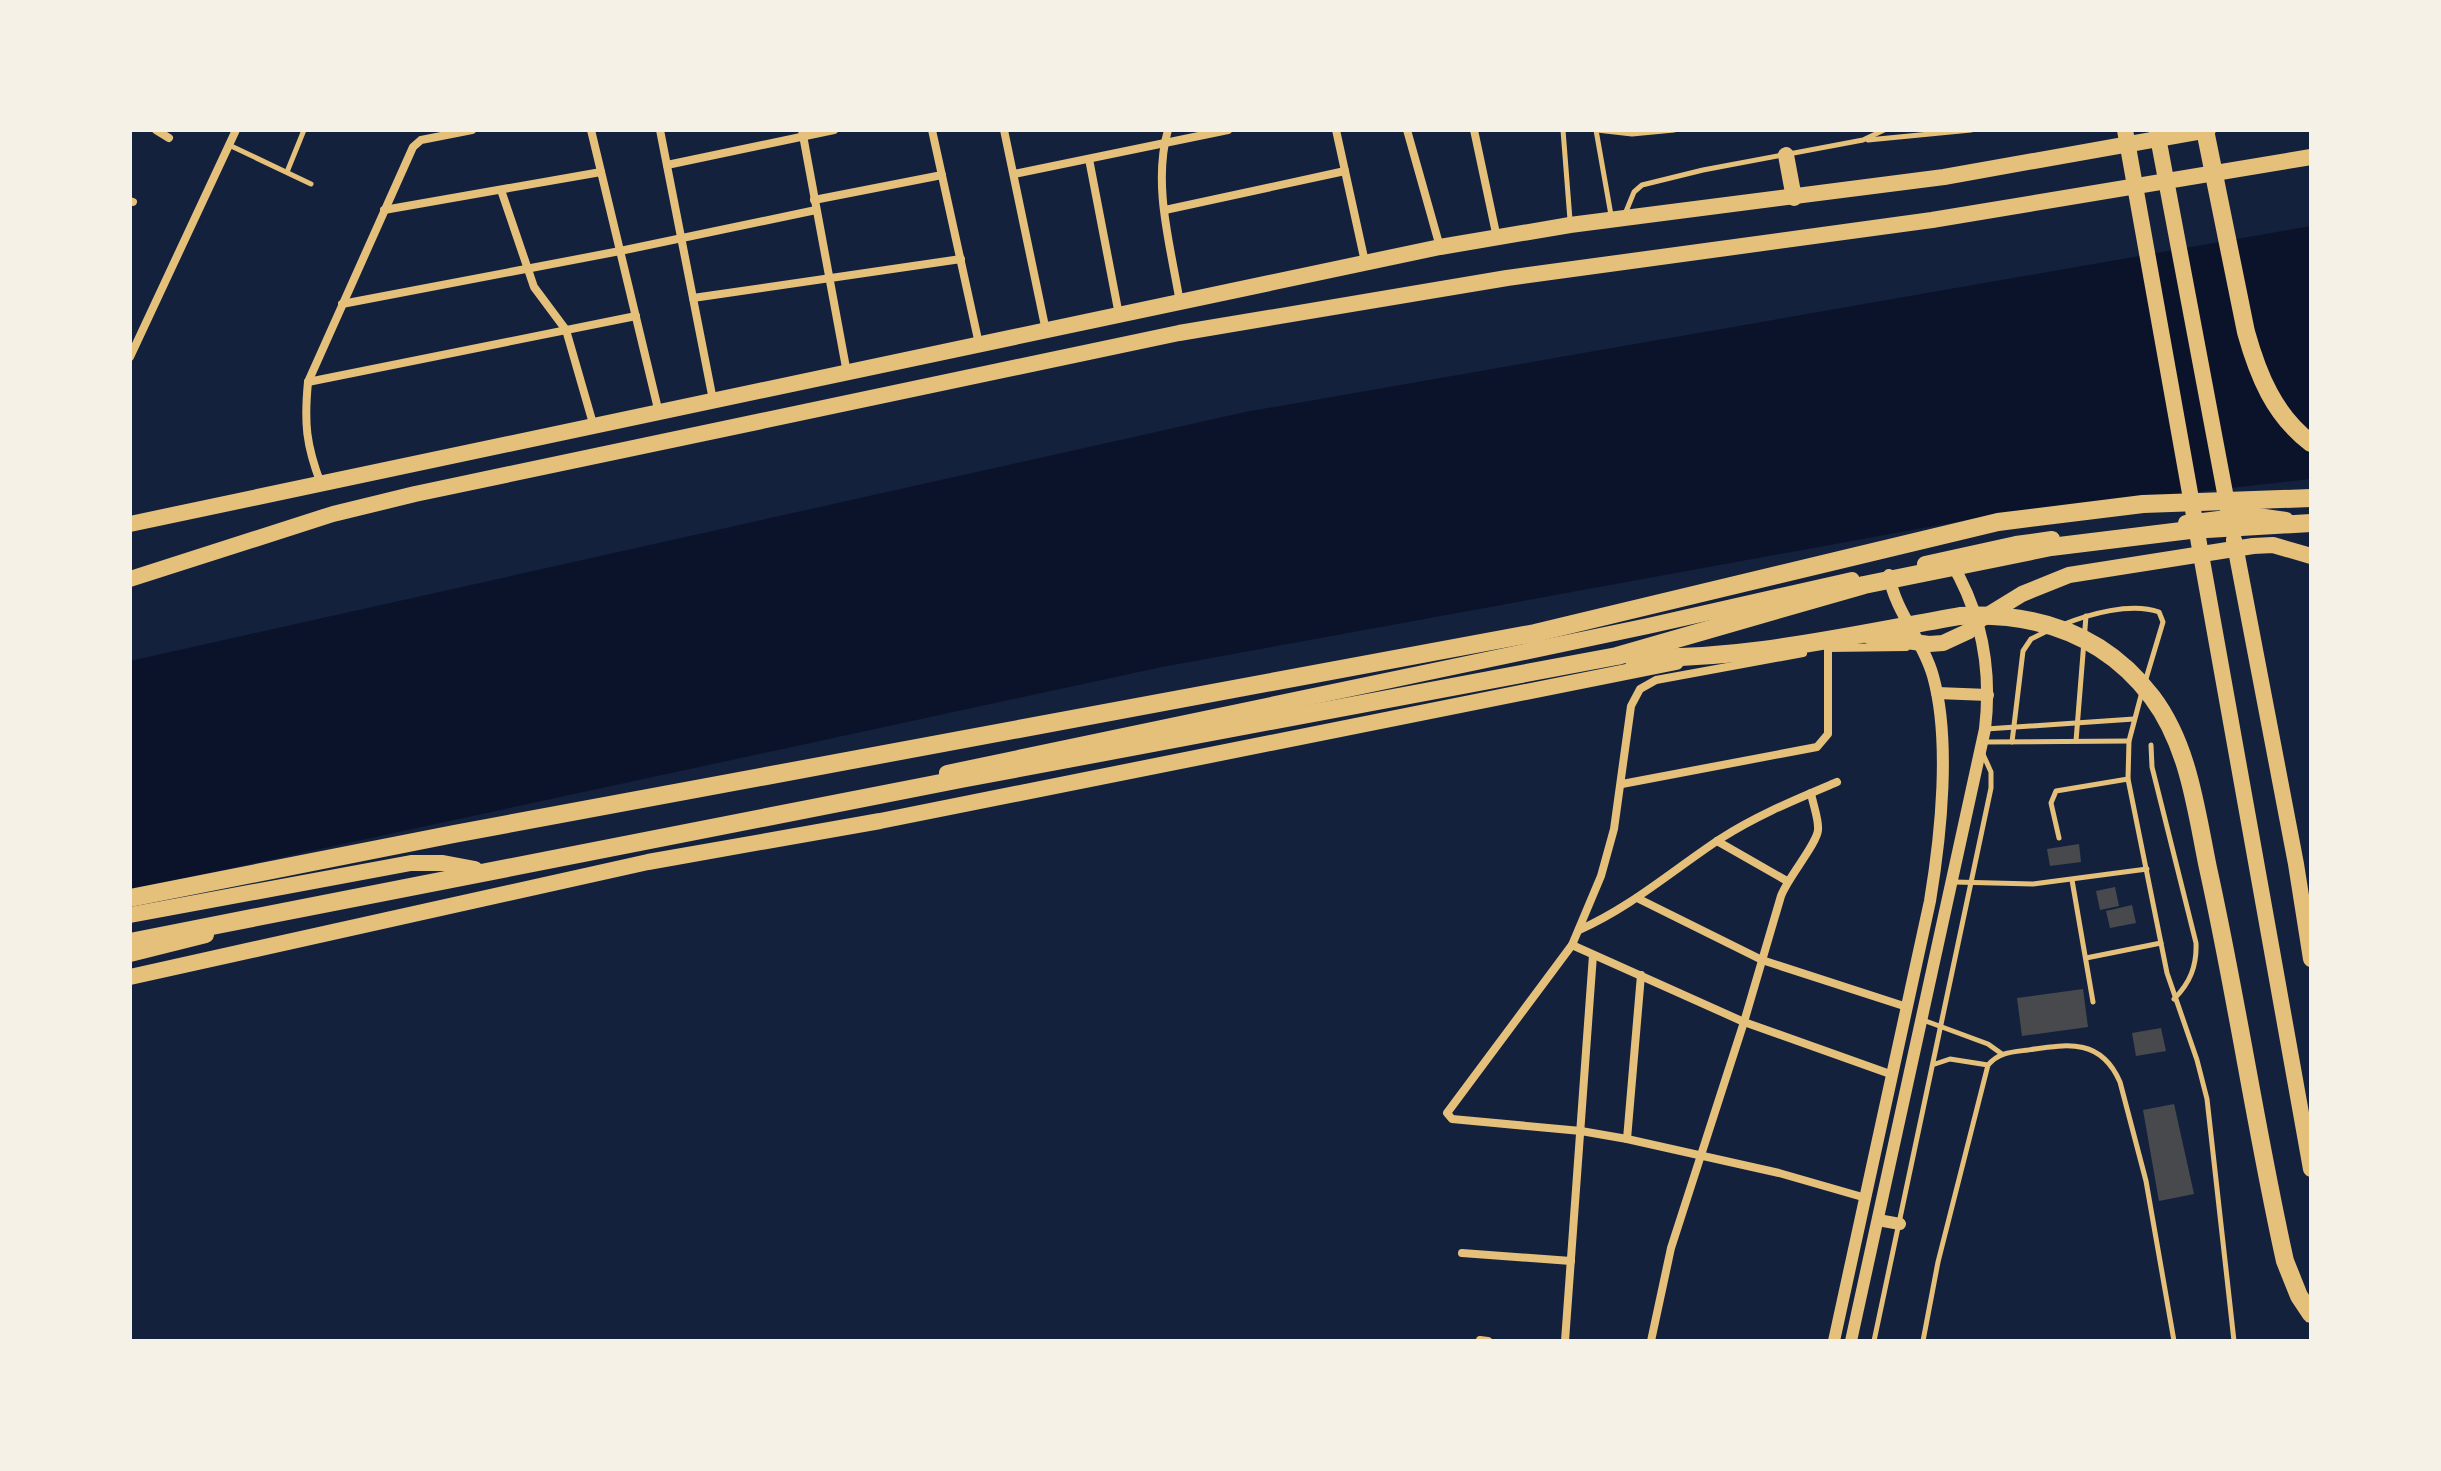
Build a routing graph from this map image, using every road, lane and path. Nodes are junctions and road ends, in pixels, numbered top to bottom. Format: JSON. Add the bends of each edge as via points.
{"nodes":[{"id":1,"x":156,"y":130,"type":"edge"},
{"id":2,"x":236,"y":130,"type":"edge"},
{"id":3,"x":304,"y":130,"type":"edge"},
{"id":4,"x":472,"y":130,"type":"edge"},
{"id":5,"x":591,"y":130,"type":"edge"},
{"id":6,"x":660,"y":130,"type":"edge"},
{"id":7,"x":834,"y":130,"type":"edge"},
{"id":8,"x":932,"y":130,"type":"edge"},
{"id":9,"x":1004,"y":130,"type":"edge"},
{"id":10,"x":1168,"y":130,"type":"edge"},
{"id":11,"x":1228,"y":130,"type":"edge"},
{"id":12,"x":1336,"y":130,"type":"edge"},
{"id":13,"x":1407,"y":130,"type":"edge"},
{"id":14,"x":1563,"y":130,"type":"edge"},
{"id":15,"x":1597,"y":130,"type":"edge"},
{"id":16,"x":1674,"y":130,"type":"edge"},
{"id":17,"x":1884,"y":130,"type":"edge"},
{"id":18,"x":1959,"y":130,"type":"edge"},
{"id":19,"x":1971,"y":130,"type":"edge"},
{"id":20,"x":2125,"y":130,"type":"edge"},
{"id":21,"x":2157,"y":130,"type":"edge"},
{"id":22,"x":2206,"y":130,"type":"edge"},
{"id":23,"x":1475,"y":131,"type":"edge"},
{"id":24,"x":802,"y":133,"type":"edge"},
{"id":25,"x":169,"y":138,"type":"dead end"},
{"id":26,"x":1863,"y":140,"type":"junction"},
{"id":27,"x":1165,"y":143,"type":"junction"},
{"id":28,"x":229,"y":145,"type":"junction"},
{"id":29,"x":1786,"y":155,"type":"junction"},
{"id":30,"x":2311,"y":157,"type":"edge"},
{"id":31,"x":1089,"y":159,"type":"junction"},
{"id":32,"x":667,"y":165,"type":"junction"},
{"id":33,"x":1345,"y":171,"type":"junction"},
{"id":34,"x":287,"y":172,"type":"junction"},
{"id":35,"x":601,"y":172,"type":"junction"},
{"id":36,"x":1014,"y":174,"type":"junction"},
{"id":37,"x":942,"y":175,"type":"junction"},
{"id":38,"x":311,"y":184,"type":"dead end"},
{"id":39,"x":501,"y":190,"type":"junction"},
{"id":40,"x":1794,"y":198,"type":"junction"},
{"id":41,"x":815,"y":205,"type":"junction"},
{"id":42,"x":384,"y":210,"type":"junction"},
{"id":43,"x":1165,"y":210,"type":"junction"},
{"id":44,"x":1618,"y":220,"type":"junction"},
{"id":45,"x":1570,"y":225,"type":"junction"},
{"id":46,"x":682,"y":238,"type":"junction"},
{"id":47,"x":1497,"y":238,"type":"junction"},
{"id":48,"x":1440,"y":247,"type":"junction"},
{"id":49,"x":620,"y":251,"type":"junction"},
{"id":50,"x":961,"y":259,"type":"junction"},
{"id":51,"x":1366,"y":264,"type":"junction"},
{"id":52,"x":527,"y":269,"type":"junction"},
{"id":53,"x":829,"y":278,"type":"junction"},
{"id":54,"x":693,"y":298,"type":"junction"},
{"id":55,"x":342,"y":304,"type":"junction"},
{"id":56,"x":1181,"y":304,"type":"junction"},
{"id":57,"x":636,"y":316,"type":"junction"},
{"id":58,"x":1120,"y":316,"type":"junction"},
{"id":59,"x":566,"y":330,"type":"junction"},
{"id":60,"x":1046,"y":332,"type":"junction"},
{"id":61,"x":979,"y":346,"type":"junction"},
{"id":62,"x":130,"y":355,"type":"edge"},
{"id":63,"x":847,"y":373,"type":"junction"},
{"id":64,"x":308,"y":382,"type":"junction"},
{"id":65,"x":713,"y":402,"type":"junction"},
{"id":66,"x":659,"y":413,"type":"junction"},
{"id":67,"x":594,"y":427,"type":"junction"},
{"id":68,"x":2311,"y":443,"type":"edge"},
{"id":69,"x":321,"y":485,"type":"junction"},
{"id":70,"x":2311,"y":498,"type":"edge"},
{"id":71,"x":130,"y":524,"type":"edge"},
{"id":72,"x":2311,"y":526,"type":"edge"},
{"id":73,"x":2311,"y":556,"type":"edge"},
{"id":74,"x":1949,"y":558,"type":"junction"},
{"id":75,"x":1889,"y":572,"type":"junction"},
{"id":76,"x":130,"y":579,"type":"edge"},
{"id":77,"x":2086,"y":616,"type":"junction"},
{"id":78,"x":1978,"y":621,"type":"junction"},
{"id":79,"x":1919,"y":642,"type":"junction"},
{"id":80,"x":1828,"y":648,"type":"junction"},
{"id":81,"x":1617,"y":656,"type":"junction"},
{"id":82,"x":1937,"y":693,"type":"junction"},
{"id":83,"x":1988,"y":695,"type":"junction"},
{"id":84,"x":2134,"y":719,"type":"junction"},
{"id":85,"x":2077,"y":723,"type":"junction"},
{"id":86,"x":2014,"y":727,"type":"junction"},
{"id":87,"x":1983,"y":741,"type":"junction"},
{"id":88,"x":2076,"y":741,"type":"junction"},
{"id":89,"x":2129,"y":741,"type":"junction"},
{"id":90,"x":2012,"y":742,"type":"junction"},
{"id":91,"x":2151,"y":745,"type":"dead end"},
{"id":92,"x":2128,"y":779,"type":"junction"},
{"id":93,"x":1837,"y":782,"type":"dead end"},
{"id":94,"x":1622,"y":784,"type":"junction"},
{"id":95,"x":1811,"y":793,"type":"junction"},
{"id":96,"x":2059,"y":838,"type":"dead end"},
{"id":97,"x":1717,"y":841,"type":"junction"},
{"id":98,"x":475,"y":869,"type":"junction"},
{"id":99,"x":2147,"y":869,"type":"junction"},
{"id":100,"x":2072,"y":880,"type":"junction"},
{"id":101,"x":1787,"y":881,"type":"junction"},
{"id":102,"x":1953,"y":882,"type":"junction"},
{"id":103,"x":1971,"y":883,"type":"junction"},
{"id":104,"x":130,"y":898,"type":"edge"},
{"id":105,"x":1637,"y":898,"type":"junction"},
{"id":106,"x":130,"y":915,"type":"edge"},
{"id":107,"x":1578,"y":930,"type":"junction"},
{"id":108,"x":130,"y":942,"type":"edge"},
{"id":109,"x":2161,"y":943,"type":"junction"},
{"id":110,"x":1572,"y":945,"type":"junction"},
{"id":111,"x":130,"y":954,"type":"edge"},
{"id":112,"x":1593,"y":955,"type":"junction"},
{"id":113,"x":2086,"y":958,"type":"junction"},
{"id":114,"x":2311,"y":959,"type":"edge"},
{"id":115,"x":1762,"y":960,"type":"junction"},
{"id":116,"x":1641,"y":975,"type":"junction"},
{"id":117,"x":130,"y":977,"type":"edge"},
{"id":118,"x":2174,"y":999,"type":"junction"},
{"id":119,"x":2093,"y":1002,"type":"dead end"},
{"id":120,"x":1907,"y":1007,"type":"junction"},
{"id":121,"x":1922,"y":1020,"type":"junction"},
{"id":122,"x":1744,"y":1022,"type":"junction"},
{"id":123,"x":1942,"y":1025,"type":"junction"},
{"id":124,"x":2002,"y":1054,"type":"junction"},
{"id":125,"x":1934,"y":1064,"type":"junction"},
{"id":126,"x":1988,"y":1065,"type":"junction"},
{"id":127,"x":1893,"y":1075,"type":"junction"},
{"id":128,"x":1581,"y":1131,"type":"junction"},
{"id":129,"x":1627,"y":1139,"type":"junction"},
{"id":130,"x":1699,"y":1156,"type":"junction"},
{"id":131,"x":2311,"y":1169,"type":"edge"},
{"id":132,"x":1866,"y":1198,"type":"junction"},
{"id":133,"x":1878,"y":1220,"type":"junction"},
{"id":134,"x":1900,"y":1224,"type":"junction"},
{"id":135,"x":1462,"y":1253,"type":"dead end"},
{"id":136,"x":1571,"y":1261,"type":"junction"},
{"id":137,"x":2311,"y":1314,"type":"edge"},
{"id":138,"x":1480,"y":1340,"type":"edge"},
{"id":139,"x":1488,"y":1341,"type":"edge"},
{"id":140,"x":1565,"y":1341,"type":"edge"},
{"id":141,"x":1651,"y":1341,"type":"edge"},
{"id":142,"x":1834,"y":1341,"type":"edge"},
{"id":143,"x":1851,"y":1341,"type":"edge"},
{"id":144,"x":1874,"y":1341,"type":"edge"},
{"id":145,"x":1923,"y":1341,"type":"edge"},
{"id":146,"x":2174,"y":1341,"type":"edge"},
{"id":147,"x":2234,"y":1341,"type":"edge"}],
"edges":[{"from":1,"to":25,"type":"street"},
{"from":2,"to":28,"type":"street"},
{"from":3,"to":34,"type":"lane"},
{"from":4,"to":42,"type":"street","via":[[421,140],[410,151]]},
{"from":5,"to":35,"type":"street"},
{"from":6,"to":32,"type":"street"},
{"from":7,"to":24,"type":"street"},
{"from":8,"to":37,"type":"street"},
{"from":9,"to":36,"type":"street"},
{"from":10,"to":27,"type":"street"},
{"from":11,"to":27,"type":"street"},
{"from":12,"to":33,"type":"street"},
{"from":13,"to":48,"type":"street"},
{"from":14,"to":45,"type":"lane"},
{"from":15,"to":16,"type":"lane"},
{"from":15,"to":44,"type":"lane"},
{"from":17,"to":26,"type":"lane"},
{"from":18,"to":19,"type":"lane"},
{"from":18,"to":26,"type":"lane"},
{"from":20,"to":131,"type":"main road"},
{"from":21,"to":114,"type":"main road"},
{"from":22,"to":40,"type":"main road"},
{"from":22,"to":68,"type":"highway","via":[[2253,358],[2275,407]]},
{"from":23,"to":47,"type":"street"},
{"from":24,"to":32,"type":"street"},
{"from":24,"to":41,"type":"street"},
{"from":26,"to":29,"type":"lane"},
{"from":27,"to":31,"type":"street"},
{"from":27,"to":43,"type":"street"},
{"from":28,"to":34,"type":"lane"},
{"from":28,"to":62,"type":"street"},
{"from":29,"to":40,"type":"main road"},
{"from":29,"to":44,"type":"lane","via":[[1642,185]]},
{"from":30,"to":76,"type":"main road","via":[[1932,220],[1507,278],[1179,333],[415,494],[333,514]]},
{"from":31,"to":36,"type":"street"},
{"from":31,"to":58,"type":"street"},
{"from":32,"to":46,"type":"street"},
{"from":33,"to":43,"type":"street"},
{"from":33,"to":51,"type":"street"},
{"from":34,"to":38,"type":"lane"},
{"from":35,"to":39,"type":"street"},
{"from":35,"to":49,"type":"street"},
{"from":36,"to":60,"type":"street"},
{"from":37,"to":41,"type":"street"},
{"from":37,"to":50,"type":"street"},
{"from":39,"to":42,"type":"street"},
{"from":39,"to":52,"type":"street"},
{"from":40,"to":44,"type":"main road"},
{"from":41,"to":46,"type":"street"},
{"from":41,"to":53,"type":"street"},
{"from":42,"to":55,"type":"street"},
{"from":43,"to":56,"type":"street"},
{"from":44,"to":45,"type":"main road"},
{"from":45,"to":47,"type":"main road"},
{"from":46,"to":49,"type":"street"},
{"from":46,"to":54,"type":"street"},
{"from":47,"to":48,"type":"main road"},
{"from":48,"to":51,"type":"main road"},
{"from":49,"to":52,"type":"street"},
{"from":49,"to":57,"type":"street"},
{"from":50,"to":53,"type":"street"},
{"from":50,"to":61,"type":"street"},
{"from":51,"to":56,"type":"main road"},
{"from":52,"to":55,"type":"street"},
{"from":52,"to":59,"type":"street","via":[[542,301]]},
{"from":53,"to":54,"type":"street"},
{"from":53,"to":63,"type":"street"},
{"from":54,"to":65,"type":"street"},
{"from":55,"to":64,"type":"street"},
{"from":56,"to":58,"type":"main road"},
{"from":57,"to":59,"type":"street"},
{"from":57,"to":66,"type":"street"},
{"from":58,"to":60,"type":"main road"},
{"from":59,"to":64,"type":"street"},
{"from":59,"to":67,"type":"street"},
{"from":60,"to":61,"type":"main road"},
{"from":61,"to":63,"type":"main road"},
{"from":63,"to":65,"type":"main road"},
{"from":64,"to":69,"type":"street","via":[[304,423]]},
{"from":65,"to":66,"type":"main road"},
{"from":66,"to":67,"type":"main road"},
{"from":67,"to":69,"type":"main road"},
{"from":69,"to":71,"type":"main road"},
{"from":70,"to":104,"type":"highway","via":[[2143,504],[1950,532],[1535,633]]},
{"from":72,"to":74,"type":"main road","via":[[2251,515],[2016,544]]},
{"from":72,"to":81,"type":"highway","via":[[2190,530],[2051,547],[1864,585]]},
{"from":73,"to":78,"type":"main road","via":[[2273,545],[2253,546],[2069,575],[2022,594]]},
{"from":74,"to":75,"type":"main road"},
{"from":74,"to":78,"type":"street"},
{"from":75,"to":79,"type":"street","via":[[1897,603]]},
{"from":75,"to":98,"type":"main road","via":[[1057,751]]},
{"from":77,"to":84,"type":"lane","via":[[2152,610],[2163,618]]},
{"from":77,"to":85,"type":"lane"},
{"from":77,"to":86,"type":"lane","via":[[2036,636],[2025,646]]},
{"from":78,"to":79,"type":"main road","via":[[1943,643]]},
{"from":78,"to":83,"type":"street"},
{"from":79,"to":80,"type":"street","via":[[1898,648]]},
{"from":79,"to":82,"type":"street"},
{"from":79,"to":117,"type":"main road","via":[[1837,634],[1753,647],[880,821],[648,862]]},
{"from":80,"to":94,"type":"street","via":[[1647,683],[1631,706]]},
{"from":80,"to":94,"type":"street","via":[[1824,742]]},
{"from":81,"to":108,"type":"highway"},
{"from":81,"to":137,"type":"highway","via":[[1734,654],[1960,616],[2014,616],[2092,643],[2135,677],[2168,720],[2188,774],[2281,1243],[2291,1279]]},
{"from":82,"to":83,"type":"street"},
{"from":82,"to":120,"type":"street","via":[[1939,832]]},
{"from":83,"to":87,"type":"street"},
{"from":84,"to":85,"type":"lane"},
{"from":84,"to":89,"type":"lane"},
{"from":85,"to":86,"type":"lane"},
{"from":85,"to":88,"type":"lane"},
{"from":86,"to":87,"type":"lane"},
{"from":86,"to":90,"type":"lane"},
{"from":87,"to":90,"type":"lane"},
{"from":87,"to":102,"type":"street"},
{"from":87,"to":103,"type":"lane","via":[[1991,780]]},
{"from":88,"to":89,"type":"lane"},
{"from":88,"to":90,"type":"lane"},
{"from":89,"to":92,"type":"lane"},
{"from":91,"to":118,"type":"lane","via":[[2196,943],[2190,979]]},
{"from":92,"to":96,"type":"lane","via":[[2056,791],[2051,803]]},
{"from":92,"to":99,"type":"lane"},
{"from":93,"to":95,"type":"street"},
{"from":94,"to":107,"type":"street","via":[[1601,876]]},
{"from":95,"to":97,"type":"street"},
{"from":95,"to":101,"type":"street","via":[[1817,838]]},
{"from":97,"to":101,"type":"street"},
{"from":97,"to":105,"type":"street"},
{"from":98,"to":106,"type":"main road","via":[[411,863]]},
{"from":98,"to":111,"type":"main road"},
{"from":99,"to":100,"type":"lane"},
{"from":99,"to":109,"type":"lane"},
{"from":100,"to":103,"type":"lane"},
{"from":100,"to":113,"type":"lane"},
{"from":101,"to":115,"type":"street"},
{"from":102,"to":103,"type":"lane"},
{"from":102,"to":121,"type":"street"},
{"from":103,"to":123,"type":"lane"},
{"from":105,"to":107,"type":"street"},
{"from":105,"to":115,"type":"street"},
{"from":107,"to":110,"type":"street"},
{"from":109,"to":113,"type":"lane"},
{"from":109,"to":118,"type":"lane"},
{"from":110,"to":112,"type":"street"},
{"from":110,"to":128,"type":"street","via":[[1447,1113],[1452,1119]]},
{"from":112,"to":116,"type":"street"},
{"from":112,"to":128,"type":"street"},
{"from":113,"to":119,"type":"lane"},
{"from":115,"to":120,"type":"street"},
{"from":115,"to":122,"type":"street"},
{"from":116,"to":122,"type":"street"},
{"from":116,"to":129,"type":"street"},
{"from":118,"to":147,"type":"lane","via":[[2209,1112]]},
{"from":120,"to":127,"type":"street"},
{"from":121,"to":123,"type":"lane"},
{"from":121,"to":133,"type":"street"},
{"from":122,"to":127,"type":"street"},
{"from":122,"to":130,"type":"street"},
{"from":123,"to":124,"type":"lane"},
{"from":123,"to":125,"type":"lane"},
{"from":124,"to":126,"type":"lane"},
{"from":124,"to":146,"type":"lane","via":[[2076,1044],[2102,1056],[2117,1075],[2143,1166]]},
{"from":125,"to":126,"type":"lane","via":[[1950,1059]]},
{"from":125,"to":134,"type":"lane"},
{"from":126,"to":145,"type":"lane"},
{"from":127,"to":132,"type":"street"},
{"from":128,"to":129,"type":"street"},
{"from":128,"to":136,"type":"street"},
{"from":129,"to":130,"type":"street"},
{"from":130,"to":132,"type":"street"},
{"from":130,"to":141,"type":"street"},
{"from":132,"to":142,"type":"street"},
{"from":133,"to":134,"type":"street"},
{"from":133,"to":143,"type":"street"},
{"from":134,"to":144,"type":"lane"},
{"from":135,"to":136,"type":"street"},
{"from":136,"to":140,"type":"street"},
{"from":138,"to":139,"type":"street"}]}
